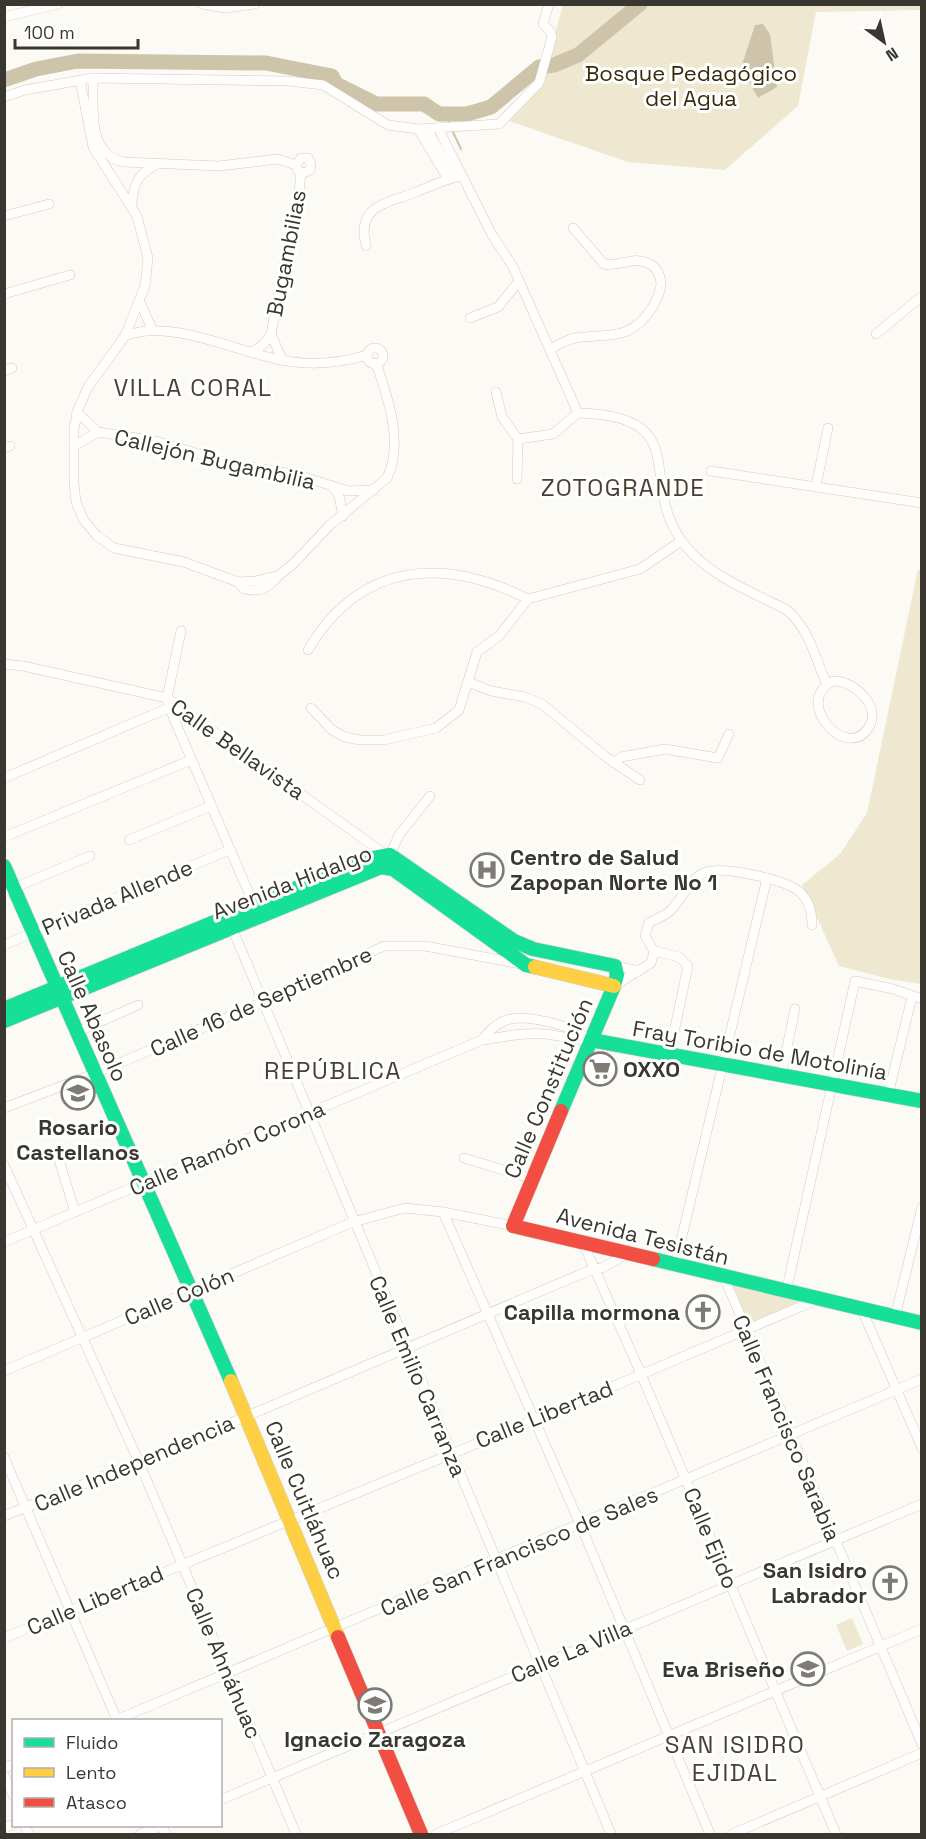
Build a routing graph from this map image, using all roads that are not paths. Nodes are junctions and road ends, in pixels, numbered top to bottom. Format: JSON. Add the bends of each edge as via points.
{"nodes":[{"id":1,"x":58,"y":4,"type":"edge"},
{"id":2,"x":202,"y":4,"type":"edge"},
{"id":3,"x":255,"y":4,"type":"edge"},
{"id":4,"x":549,"y":4,"type":"edge"},
{"id":5,"x":30,"y":7,"type":"edge"},
{"id":6,"x":4,"y":17,"type":"edge"},
{"id":7,"x":93,"y":78,"type":"junction"},
{"id":8,"x":80,"y":80,"type":"junction"},
{"id":9,"x":4,"y":97,"type":"edge"},
{"id":10,"x":442,"y":128,"type":"junction"},
{"id":11,"x":423,"y":129,"type":"junction"},
{"id":12,"x":161,"y":164,"type":"junction"},
{"id":13,"x":454,"y":177,"type":"junction"},
{"id":14,"x":49,"y":204,"type":"dead end"},
{"id":15,"x":132,"y":205,"type":"junction"},
{"id":16,"x":4,"y":216,"type":"edge"},
{"id":17,"x":573,"y":228,"type":"dead end"},
{"id":18,"x":366,"y":246,"type":"dead end"},
{"id":19,"x":70,"y":275,"type":"dead end"},
{"id":20,"x":519,"y":281,"type":"junction"},
{"id":21,"x":4,"y":294,"type":"edge"},
{"id":22,"x":921,"y":296,"type":"edge"},
{"id":23,"x":140,"y":302,"type":"junction"},
{"id":24,"x":470,"y":318,"type":"dead end"},
{"id":25,"x":152,"y":329,"type":"junction"},
{"id":26,"x":271,"y":334,"type":"junction"},
{"id":27,"x":876,"y":334,"type":"dead end"},
{"id":28,"x":125,"y":336,"type":"junction"},
{"id":29,"x":550,"y":349,"type":"junction"},
{"id":30,"x":252,"y":352,"type":"junction"},
{"id":31,"x":282,"y":360,"type":"junction"},
{"id":32,"x":496,"y":392,"type":"dead end"},
{"id":33,"x":77,"y":412,"type":"junction"},
{"id":34,"x":578,"y":413,"type":"junction"},
{"id":35,"x":828,"y":428,"type":"dead end"},
{"id":36,"x":98,"y":432,"type":"junction"},
{"id":37,"x":518,"y":440,"type":"junction"},
{"id":38,"x":74,"y":446,"type":"junction"},
{"id":39,"x":711,"y":471,"type":"dead end"},
{"id":40,"x":517,"y":479,"type":"dead end"},
{"id":41,"x":816,"y":486,"type":"junction"},
{"id":42,"x":333,"y":487,"type":"junction"},
{"id":43,"x":374,"y":490,"type":"junction"},
{"id":44,"x":921,"y":503,"type":"edge"},
{"id":45,"x":343,"y":516,"type":"junction"},
{"id":46,"x":681,"y":541,"type":"junction"},
{"id":47,"x":528,"y":598,"type":"junction"},
{"id":48,"x":181,"y":631,"type":"dead end"},
{"id":49,"x":308,"y":650,"type":"dead end"},
{"id":50,"x":5,"y":665,"type":"edge"},
{"id":51,"x":468,"y":682,"type":"junction"},
{"id":52,"x":827,"y":684,"type":"junction"},
{"id":53,"x":168,"y":702,"type":"junction"},
{"id":54,"x":311,"y":708,"type":"dead end"},
{"id":55,"x":729,"y":734,"type":"dead end"},
{"id":56,"x":191,"y":760,"type":"junction"},
{"id":57,"x":614,"y":763,"type":"junction"},
{"id":58,"x":4,"y":778,"type":"edge"},
{"id":59,"x":640,"y":780,"type":"dead end"},
{"id":60,"x":430,"y":796,"type":"dead end"},
{"id":61,"x":211,"y":806,"type":"junction"},
{"id":62,"x":4,"y":837,"type":"edge"},
{"id":63,"x":129,"y":840,"type":"dead end"},
{"id":64,"x":229,"y":850,"type":"junction"},
{"id":65,"x":388,"y":855,"type":"junction"},
{"id":66,"x":90,"y":856,"type":"dead end"},
{"id":67,"x":4,"y":866,"type":"edge"},
{"id":68,"x":767,"y":878,"type":"junction"},
{"id":69,"x":333,"y":880,"type":"junction"},
{"id":70,"x":9,"y":890,"type":"edge"},
{"id":71,"x":254,"y":906,"type":"junction"},
{"id":72,"x":230,"y":922,"type":"junction"},
{"id":73,"x":812,"y":925,"type":"dead end"},
{"id":74,"x":32,"y":933,"type":"junction"},
{"id":75,"x":4,"y":945,"type":"edge"},
{"id":76,"x":654,"y":951,"type":"junction"},
{"id":77,"x":526,"y":965,"type":"junction"},
{"id":78,"x":615,"y":966,"type":"junction"},
{"id":79,"x":639,"y":971,"type":"junction"},
{"id":80,"x":614,"y":986,"type":"junction"},
{"id":81,"x":59,"y":992,"type":"junction"},
{"id":82,"x":916,"y":998,"type":"edge"},
{"id":83,"x":263,"y":1002,"type":"junction"},
{"id":84,"x":138,"y":1005,"type":"dead end"},
{"id":85,"x":4,"y":1009,"type":"edge"},
{"id":86,"x":795,"y":1009,"type":"dead end"},
{"id":87,"x":4,"y":1021,"type":"edge"},
{"id":88,"x":77,"y":1032,"type":"junction"},
{"id":89,"x":482,"y":1040,"type":"junction"},
{"id":90,"x":591,"y":1040,"type":"junction"},
{"id":91,"x":669,"y":1056,"type":"junction"},
{"id":92,"x":722,"y":1065,"type":"junction"},
{"id":93,"x":96,"y":1073,"type":"junction"},
{"id":94,"x":781,"y":1076,"type":"junction"},
{"id":95,"x":832,"y":1084,"type":"junction"},
{"id":96,"x":888,"y":1095,"type":"junction"},
{"id":97,"x":921,"y":1101,"type":"edge"},
{"id":98,"x":4,"y":1108,"type":"edge"},
{"id":99,"x":308,"y":1114,"type":"junction"},
{"id":100,"x":464,"y":1158,"type":"dead end"},
{"id":101,"x":59,"y":1160,"type":"dead end"},
{"id":102,"x":4,"y":1165,"type":"edge"},
{"id":103,"x":533,"y":1179,"type":"junction"},
{"id":104,"x":144,"y":1183,"type":"junction"},
{"id":105,"x":921,"y":1207,"type":"edge"},
{"id":106,"x":75,"y":1212,"type":"junction"},
{"id":107,"x":443,"y":1212,"type":"junction"},
{"id":108,"x":353,"y":1222,"type":"junction"},
{"id":109,"x":513,"y":1226,"type":"junction"},
{"id":110,"x":33,"y":1230,"type":"junction"},
{"id":111,"x":4,"y":1242,"type":"edge"},
{"id":112,"x":583,"y":1244,"type":"junction"},
{"id":113,"x":627,"y":1254,"type":"junction"},
{"id":114,"x":675,"y":1266,"type":"junction"},
{"id":115,"x":593,"y":1269,"type":"junction"},
{"id":116,"x":724,"y":1277,"type":"junction"},
{"id":117,"x":193,"y":1290,"type":"junction"},
{"id":118,"x":786,"y":1292,"type":"junction"},
{"id":119,"x":816,"y":1300,"type":"junction"},
{"id":120,"x":862,"y":1310,"type":"junction"},
{"id":121,"x":490,"y":1314,"type":"junction"},
{"id":122,"x":895,"y":1317,"type":"junction"},
{"id":123,"x":921,"y":1323,"type":"edge"},
{"id":124,"x":745,"y":1330,"type":"junction"},
{"id":125,"x":82,"y":1337,"type":"junction"},
{"id":126,"x":407,"y":1349,"type":"junction"},
{"id":127,"x":4,"y":1371,"type":"edge"},
{"id":128,"x":642,"y":1374,"type":"junction"},
{"id":129,"x":921,"y":1379,"type":"edge"},
{"id":130,"x":897,"y":1390,"type":"junction"},
{"id":131,"x":247,"y":1416,"type":"junction"},
{"id":132,"x":534,"y":1420,"type":"junction"},
{"id":133,"x":791,"y":1435,"type":"junction"},
{"id":134,"x":921,"y":1448,"type":"edge"},
{"id":135,"x":450,"y":1452,"type":"junction"},
{"id":136,"x":4,"y":1457,"type":"edge"},
{"id":137,"x":139,"y":1462,"type":"junction"},
{"id":138,"x":686,"y":1480,"type":"junction"},
{"id":139,"x":921,"y":1504,"type":"edge"},
{"id":140,"x":28,"y":1507,"type":"junction"},
{"id":141,"x":4,"y":1516,"type":"edge"},
{"id":142,"x":290,"y":1519,"type":"junction"},
{"id":143,"x":581,"y":1526,"type":"junction"},
{"id":144,"x":835,"y":1540,"type":"junction"},
{"id":145,"x":497,"y":1561,"type":"junction"},
{"id":146,"x":182,"y":1564,"type":"junction"},
{"id":147,"x":730,"y":1585,"type":"junction"},
{"id":148,"x":70,"y":1611,"type":"junction"},
{"id":149,"x":336,"y":1628,"type":"junction"},
{"id":150,"x":623,"y":1629,"type":"junction"},
{"id":151,"x":921,"y":1629,"type":"edge"},
{"id":152,"x":4,"y":1638,"type":"edge"},
{"id":153,"x":880,"y":1647,"type":"junction"},
{"id":154,"x":540,"y":1664,"type":"junction"},
{"id":155,"x":228,"y":1673,"type":"junction"},
{"id":156,"x":776,"y":1691,"type":"junction"},
{"id":157,"x":117,"y":1719,"type":"edge"},
{"id":158,"x":119,"y":1719,"type":"edge"},
{"id":159,"x":378,"y":1733,"type":"junction"},
{"id":160,"x":668,"y":1736,"type":"junction"},
{"id":161,"x":921,"y":1744,"type":"edge"},
{"id":162,"x":921,"y":1753,"type":"edge"},
{"id":163,"x":585,"y":1772,"type":"junction"},
{"id":164,"x":4,"y":1775,"type":"edge"},
{"id":165,"x":273,"y":1778,"type":"junction"},
{"id":166,"x":12,"y":1793,"type":"edge"},
{"id":167,"x":819,"y":1796,"type":"junction"},
{"id":168,"x":222,"y":1799,"type":"edge"},
{"id":169,"x":158,"y":1827,"type":"edge"},
{"id":170,"x":140,"y":1834,"type":"edge"},
{"id":171,"x":296,"y":1834,"type":"edge"},
{"id":172,"x":421,"y":1834,"type":"edge"},
{"id":173,"x":436,"y":1834,"type":"edge"},
{"id":174,"x":611,"y":1834,"type":"edge"},
{"id":175,"x":710,"y":1834,"type":"edge"},
{"id":176,"x":732,"y":1834,"type":"edge"},
{"id":177,"x":836,"y":1834,"type":"edge"}],
"edges":[{"from":1,"to":5,"type":"street"},
{"from":2,"to":3,"type":"street","via":[[225,8]]},
{"from":4,"to":10,"type":"street","via":[[543,24],[552,37],[539,83],[499,124]]},
{"from":5,"to":6,"type":"street"},
{"from":7,"to":8,"type":"street"},
{"from":7,"to":11,"type":"street","via":[[310,82],[323,85],[388,125]]},
{"from":7,"to":12,"type":"street","via":[[95,124],[103,152],[124,162]]},
{"from":8,"to":9,"type":"street"},
{"from":8,"to":15,"type":"street","via":[[93,147]]},
{"from":10,"to":11,"type":"street"},
{"from":10,"to":13,"type":"street"},
{"from":11,"to":13,"type":"street"},
{"from":12,"to":15,"type":"street","via":[[137,179]]},
{"from":12,"to":26,"type":"street","name":"Bugambilias","via":[[219,166],[278,159],[298,169],[296,223],[287,249]]},
{"from":13,"to":18,"type":"street","via":[[372,210],[363,234]]},
{"from":13,"to":20,"type":"street"},
{"from":14,"to":16,"type":"street"},
{"from":15,"to":23,"type":"street","via":[[148,258]]},
{"from":17,"to":29,"type":"street","via":[[604,264],[637,260],[656,268],[661,279],[660,291],[646,316],[624,333],[567,340]]},
{"from":19,"to":21,"type":"street"},
{"from":20,"to":24,"type":"street","via":[[498,307]]},
{"from":20,"to":29,"type":"street"},
{"from":22,"to":27,"type":"street"},
{"from":23,"to":25,"type":"street"},
{"from":23,"to":28,"type":"street"},
{"from":25,"to":28,"type":"street"},
{"from":25,"to":30,"type":"street"},
{"from":26,"to":30,"type":"street","name":"Bugambilias"},
{"from":26,"to":31,"type":"street","name":"Bugambilias"},
{"from":28,"to":33,"type":"street","via":[[88,387]]},
{"from":29,"to":34,"type":"street"},
{"from":30,"to":31,"type":"street"},
{"from":31,"to":43,"type":"street","via":[[321,364],[367,356],[376,363],[395,444],[391,470]]},
{"from":32,"to":37,"type":"street","via":[[502,417]]},
{"from":33,"to":36,"type":"street","name":"Callejón Bugambilia"},
{"from":33,"to":38,"type":"street"},
{"from":34,"to":37,"type":"street","via":[[553,434]]},
{"from":34,"to":46,"type":"street","via":[[623,417],[651,440],[660,465],[668,515]]},
{"from":35,"to":41,"type":"street"},
{"from":36,"to":38,"type":"street","name":"Callejón Bugambilia"},
{"from":36,"to":42,"type":"street","name":"Callejón Bugambilia","via":[[156,441],[228,463],[298,475]]},
{"from":37,"to":40,"type":"street"},
{"from":38,"to":45,"type":"street","via":[[76,502],[97,536],[114,548],[184,562],[238,582],[244,589],[265,589]]},
{"from":39,"to":41,"type":"street"},
{"from":41,"to":44,"type":"street"},
{"from":42,"to":43,"type":"street","name":"Callejón Bugambilia","via":[[353,492]]},
{"from":42,"to":45,"type":"street","name":"Callejón Bugambilia"},
{"from":43,"to":45,"type":"street"},
{"from":46,"to":47,"type":"street","via":[[640,569]]},
{"from":46,"to":52,"type":"street","via":[[720,574],[796,618],[811,640]]},
{"from":47,"to":49,"type":"street","via":[[450,573],[409,573],[357,595],[335,613]]},
{"from":47,"to":51,"type":"street","via":[[499,636],[477,652]]},
{"from":48,"to":53,"type":"street"},
{"from":50,"to":53,"type":"street","name":"Calle Bellavista","via":[[23,666]]},
{"from":51,"to":54,"type":"street","via":[[459,710],[447,722],[436,729],[384,740],[345,737],[332,730]]},
{"from":51,"to":57,"type":"street","via":[[542,704]]},
{"from":52,"to":52,"type":"street","via":[[839,681],[863,695],[872,718],[863,734],[840,735],[825,726],[819,708]]},
{"from":53,"to":56,"type":"street"},
{"from":53,"to":58,"type":"street"},
{"from":53,"to":65,"type":"street","name":"Calle Bellavista","via":[[183,708]]},
{"from":55,"to":57,"type":"street","via":[[718,758],[664,749],[621,757]]},
{"from":56,"to":61,"type":"street"},
{"from":56,"to":62,"type":"street"},
{"from":57,"to":59,"type":"street"},
{"from":60,"to":65,"type":"street"},
{"from":61,"to":63,"type":"street"},
{"from":61,"to":64,"type":"street"},
{"from":64,"to":71,"type":"street"},
{"from":64,"to":74,"type":"street","name":"Privada Allende"},
{"from":65,"to":69,"type":"main road","name":"Avenida Hidalgo"},
{"from":65,"to":78,"type":"main road","name":"Avenida Hidalgo","via":[[514,941],[533,949]]},
{"from":66,"to":70,"type":"street"},
{"from":67,"to":70,"type":"main road","name":"Calle Abasolo"},
{"from":68,"to":73,"type":"street","via":[[797,889],[809,904]]},
{"from":68,"to":76,"type":"street","via":[[713,870],[703,873],[671,911],[649,923],[645,936]]},
{"from":68,"to":92,"type":"street"},
{"from":69,"to":71,"type":"main road","name":"Avenida Hidalgo"},
{"from":69,"to":72,"type":"main road","name":"Avenida Hidalgo"},
{"from":69,"to":77,"type":"main road","name":"Avenida Hidalgo","via":[[381,867],[393,869]]},
{"from":70,"to":74,"type":"main road","name":"Calle Abasolo"},
{"from":71,"to":72,"type":"main road","name":"Avenida Hidalgo"},
{"from":72,"to":81,"type":"main road","name":"Avenida Hidalgo"},
{"from":72,"to":83,"type":"street","name":"Calle Emilio Carranza"},
{"from":74,"to":75,"type":"street","name":"Privada Allende"},
{"from":74,"to":81,"type":"main road","name":"Calle Abasolo"},
{"from":76,"to":79,"type":"street","via":[[651,963]]},
{"from":76,"to":91,"type":"street","via":[[679,957],[688,966]]},
{"from":77,"to":80,"type":"main road","name":"Avenida Hidalgo"},
{"from":77,"to":83,"type":"street","name":"Calle 16 de Septiembre","via":[[425,946],[384,946]]},
{"from":78,"to":79,"type":"street"},
{"from":78,"to":80,"type":"main road","name":"Calle Constitución"},
{"from":79,"to":80,"type":"street"},
{"from":80,"to":90,"type":"main road","name":"Calle Constitución"},
{"from":81,"to":85,"type":"main road","name":"Avenida Hidalgo"},
{"from":81,"to":87,"type":"main road","name":"Avenida Hidalgo"},
{"from":81,"to":88,"type":"main road","name":"Calle Abasolo"},
{"from":82,"to":95,"type":"street","via":[[855,981]]},
{"from":82,"to":96,"type":"street"},
{"from":83,"to":93,"type":"street","name":"Calle 16 de Septiembre"},
{"from":83,"to":99,"type":"street","name":"Calle Emilio Carranza"},
{"from":84,"to":88,"type":"street"},
{"from":86,"to":94,"type":"street"},
{"from":88,"to":93,"type":"main road","name":"Calle Abasolo"},
{"from":89,"to":90,"type":"street","name":"Calle Ramón Corona","via":[[546,1034],[575,1041]]},
{"from":89,"to":90,"type":"street","name":"Calle Ramón Corona","via":[[498,1024],[517,1019],[578,1030]]},
{"from":89,"to":99,"type":"street","name":"Calle Ramón Corona"},
{"from":90,"to":91,"type":"main road","name":"Fray Toribio de Motolinía"},
{"from":90,"to":103,"type":"main road","name":"Calle Constitución"},
{"from":91,"to":92,"type":"main road","name":"Fray Toribio de Motolinía"},
{"from":92,"to":94,"type":"main road","name":"Fray Toribio de Motolinía"},
{"from":92,"to":114,"type":"street"},
{"from":93,"to":98,"type":"street","name":"Calle 16 de Septiembre"},
{"from":93,"to":104,"type":"main road","name":"Calle Abasolo"},
{"from":94,"to":95,"type":"main road","name":"Fray Toribio de Motolinía"},
{"from":95,"to":96,"type":"main road","name":"Fray Toribio de Motolinía"},
{"from":95,"to":118,"type":"street"},
{"from":96,"to":97,"type":"main road","name":"Fray Toribio de Motolinía"},
{"from":99,"to":104,"type":"street","name":"Calle Ramón Corona"},
{"from":99,"to":108,"type":"street","name":"Calle Emilio Carranza"},
{"from":100,"to":103,"type":"street"},
{"from":101,"to":106,"type":"street"},
{"from":102,"to":110,"type":"street","name":"Calle Ahnáhuac"},
{"from":103,"to":109,"type":"main road","name":"Calle Constitución"},
{"from":104,"to":106,"type":"street","name":"Calle Ramón Corona"},
{"from":104,"to":117,"type":"main road","name":"Calle Cuitláhuac"},
{"from":105,"to":122,"type":"street"},
{"from":106,"to":110,"type":"street","name":"Calle Ramón Corona"},
{"from":107,"to":108,"type":"street","name":"Avenida Tesistán","via":[[405,1208]]},
{"from":107,"to":109,"type":"street","name":"Avenida Tesistán"},
{"from":107,"to":121,"type":"street"},
{"from":108,"to":117,"type":"street","name":"Calle Colón"},
{"from":108,"to":126,"type":"street","name":"Calle Emilio Carranza"},
{"from":109,"to":112,"type":"main road","name":"Avenida Tesistán"},
{"from":110,"to":111,"type":"street","name":"Calle Ramón Corona"},
{"from":110,"to":125,"type":"street","name":"Calle Ahnáhuac"},
{"from":112,"to":113,"type":"main road","name":"Avenida Tesistán"},
{"from":112,"to":115,"type":"street","name":"Calle Ejido"},
{"from":113,"to":114,"type":"main road","name":"Avenida Tesistán"},
{"from":113,"to":115,"type":"street","name":"Calle Independencia"},
{"from":114,"to":116,"type":"main road","name":"Avenida Tesistán"},
{"from":115,"to":121,"type":"street","name":"Calle Independencia"},
{"from":115,"to":128,"type":"street","name":"Calle Ejido"},
{"from":116,"to":118,"type":"main road","name":"Avenida Tesistán"},
{"from":116,"to":124,"type":"street","name":"Calle Francisco Sarabia"},
{"from":117,"to":125,"type":"street","name":"Calle Colón"},
{"from":117,"to":131,"type":"main road","name":"Calle Cuitláhuac"},
{"from":118,"to":119,"type":"main road","name":"Avenida Tesistán"},
{"from":119,"to":120,"type":"main road","name":"Avenida Tesistán"},
{"from":119,"to":124,"type":"street","name":"Calle Libertad"},
{"from":120,"to":122,"type":"main road","name":"Avenida Tesistán"},
{"from":120,"to":130,"type":"street"},
{"from":121,"to":126,"type":"street","name":"Calle Independencia"},
{"from":121,"to":132,"type":"street"},
{"from":122,"to":123,"type":"main road","name":"Avenida Tesistán"},
{"from":124,"to":128,"type":"street","name":"Calle Libertad"},
{"from":124,"to":133,"type":"street","name":"Calle Francisco Sarabia"},
{"from":125,"to":127,"type":"street","name":"Calle Colón"},
{"from":125,"to":137,"type":"street","name":"Calle Ahnáhuac"},
{"from":126,"to":131,"type":"street","name":"Calle Independencia"},
{"from":126,"to":135,"type":"street","name":"Calle Emilio Carranza"},
{"from":128,"to":132,"type":"street","name":"Calle Libertad"},
{"from":128,"to":138,"type":"street","name":"Calle Ejido"},
{"from":129,"to":130,"type":"street","name":"Calle San Francisco de Sales"},
{"from":130,"to":133,"type":"street","name":"Calle San Francisco de Sales"},
{"from":130,"to":134,"type":"street"},
{"from":131,"to":137,"type":"street","name":"Calle Independencia"},
{"from":131,"to":142,"type":"main road","name":"Calle Cuitláhuac"},
{"from":132,"to":135,"type":"street","name":"Calle Libertad"},
{"from":132,"to":143,"type":"street"},
{"from":133,"to":138,"type":"street","name":"Calle San Francisco de Sales"},
{"from":133,"to":144,"type":"street","name":"Calle Francisco Sarabia"},
{"from":135,"to":142,"type":"street","name":"Calle Libertad"},
{"from":135,"to":145,"type":"street","name":"Calle Emilio Carranza"},
{"from":136,"to":140,"type":"street"},
{"from":137,"to":140,"type":"street","name":"Calle Independencia"},
{"from":137,"to":146,"type":"street","name":"Calle Ahnáhuac"},
{"from":138,"to":143,"type":"street","name":"Calle San Francisco de Sales"},
{"from":138,"to":147,"type":"street","name":"Calle Ejido"},
{"from":139,"to":144,"type":"street","name":"Calle La Villa"},
{"from":140,"to":141,"type":"street","name":"Calle Independencia"},
{"from":140,"to":148,"type":"street"},
{"from":142,"to":146,"type":"street","name":"Calle Libertad"},
{"from":142,"to":149,"type":"main road","name":"Calle Cuitláhuac"},
{"from":143,"to":145,"type":"street","name":"Calle San Francisco de Sales"},
{"from":143,"to":150,"type":"street"},
{"from":144,"to":147,"type":"street","name":"Calle La Villa"},
{"from":144,"to":153,"type":"street","name":"Calle Francisco Sarabia"},
{"from":145,"to":149,"type":"street","name":"Calle San Francisco de Sales"},
{"from":145,"to":154,"type":"street","name":"Calle Emilio Carranza"},
{"from":146,"to":148,"type":"street","name":"Calle Libertad"},
{"from":146,"to":155,"type":"street","name":"Calle Ahnáhuac"},
{"from":147,"to":150,"type":"street","name":"Calle La Villa"},
{"from":147,"to":156,"type":"street","name":"Calle Ejido"},
{"from":148,"to":152,"type":"street","name":"Calle Libertad"},
{"from":148,"to":157,"type":"street"},
{"from":149,"to":155,"type":"street","name":"Calle San Francisco de Sales"},
{"from":149,"to":159,"type":"main road","name":"Calle Cuitláhuac"},
{"from":150,"to":154,"type":"street","name":"Calle La Villa"},
{"from":150,"to":160,"type":"street"},
{"from":151,"to":153,"type":"street"},
{"from":153,"to":156,"type":"street"},
{"from":153,"to":161,"type":"street","name":"Calle Francisco Sarabia"},
{"from":154,"to":159,"type":"street","name":"Calle La Villa"},
{"from":154,"to":163,"type":"street","name":"Calle Emilio Carranza"},
{"from":155,"to":158,"type":"street","name":"Calle San Francisco de Sales"},
{"from":155,"to":165,"type":"street","name":"Calle Ahnáhuac"},
{"from":156,"to":160,"type":"street"},
{"from":156,"to":167,"type":"street","name":"Calle Ejido"},
{"from":159,"to":165,"type":"street","name":"Calle La Villa"},
{"from":159,"to":172,"type":"main road","name":"Calle Cuitláhuac"},
{"from":160,"to":163,"type":"street"},
{"from":160,"to":175,"type":"street"},
{"from":162,"to":167,"type":"street"},
{"from":163,"to":173,"type":"street"},
{"from":163,"to":174,"type":"street","name":"Calle Emilio Carranza"},
{"from":164,"to":166,"type":"street"},
{"from":165,"to":168,"type":"street","name":"Calle La Villa"},
{"from":165,"to":171,"type":"street","name":"Calle Ahnáhuac"},
{"from":167,"to":176,"type":"street"},
{"from":167,"to":177,"type":"street","name":"Calle Ejido"},
{"from":169,"to":170,"type":"street"}]}
